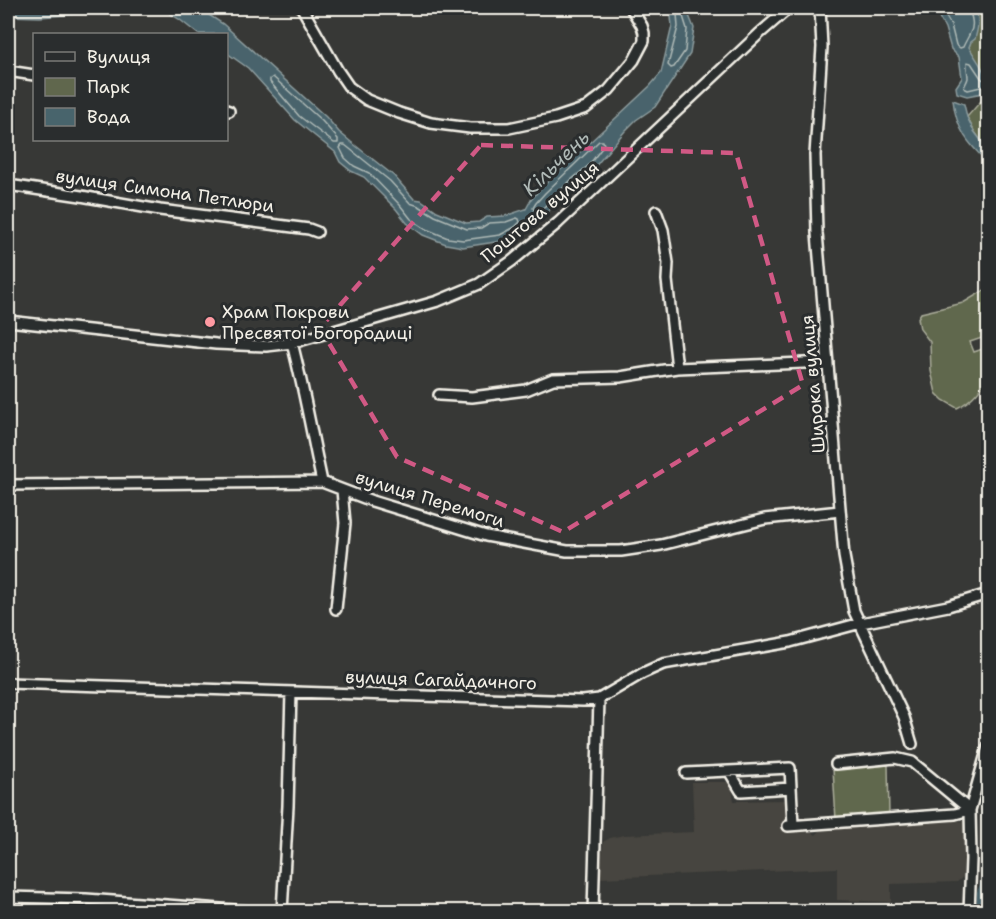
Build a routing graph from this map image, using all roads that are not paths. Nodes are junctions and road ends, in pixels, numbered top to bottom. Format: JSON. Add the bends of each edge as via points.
{"nodes":[{"id":1,"x":302,"y":8,"type":"edge"},
{"id":2,"x":631,"y":8,"type":"edge"},
{"id":3,"x":789,"y":8,"type":"edge"},
{"id":4,"x":820,"y":8,"type":"edge"},
{"id":5,"x":8,"y":71,"type":"edge"},
{"id":6,"x":33,"y":75,"type":"edge"},
{"id":7,"x":8,"y":185,"type":"edge"},
{"id":8,"x":656,"y":211,"type":"dead end"},
{"id":9,"x":317,"y":232,"type":"dead end"},
{"id":10,"x":8,"y":321,"type":"edge"},
{"id":11,"x":292,"y":343,"type":"junction"},
{"id":12,"x":828,"y":362,"type":"junction"},
{"id":13,"x":677,"y":368,"type":"junction"},
{"id":14,"x":439,"y":395,"type":"dead end"},
{"id":15,"x":322,"y":482,"type":"junction"},
{"id":16,"x":8,"y":486,"type":"edge"},
{"id":17,"x":342,"y":490,"type":"junction"},
{"id":18,"x":840,"y":511,"type":"junction"},
{"id":19,"x":988,"y":594,"type":"edge"},
{"id":20,"x":336,"y":609,"type":"dead end"},
{"id":21,"x":861,"y":623,"type":"junction"},
{"id":22,"x":8,"y":683,"type":"edge"},
{"id":23,"x":291,"y":692,"type":"junction"},
{"id":24,"x":599,"y":699,"type":"junction"},
{"id":25,"x":912,"y":744,"type":"dead end"},
{"id":26,"x":988,"y":747,"type":"edge"},
{"id":27,"x":836,"y":764,"type":"dead end"},
{"id":28,"x":729,"y":771,"type":"junction"},
{"id":29,"x":686,"y":773,"type":"dead end"},
{"id":30,"x":791,"y":788,"type":"junction"},
{"id":31,"x":970,"y":810,"type":"junction"},
{"id":32,"x":8,"y":897,"type":"edge"},
{"id":33,"x":261,"y":912,"type":"edge"},
{"id":34,"x":282,"y":912,"type":"edge"},
{"id":35,"x":593,"y":912,"type":"edge"},
{"id":36,"x":969,"y":912,"type":"edge"}],
"edges":[{"from":1,"to":2,"type":"street","via":[[349,87],[367,100],[431,123],[509,128],[586,108],[609,90],[644,41],[642,26]]},
{"from":3,"to":11,"type":"street","name":"Поштова вулиця","via":[[558,223],[479,284],[438,301]]},
{"from":4,"to":12,"type":"street","name":"Широка вулиця","via":[[822,47],[815,178]]},
{"from":5,"to":6,"type":"street"},
{"from":7,"to":9,"type":"street","name":"вулиця Симона Петлюри"},
{"from":8,"to":13,"type":"street","via":[[668,263]]},
{"from":10,"to":11,"type":"street","name":"Поштова вулиця","via":[[216,344]]},
{"from":11,"to":15,"type":"street"},
{"from":12,"to":13,"type":"street"},
{"from":12,"to":18,"type":"street","name":"Широка вулиця"},
{"from":13,"to":14,"type":"street","via":[[620,377],[553,379],[526,390],[472,397]]},
{"from":15,"to":16,"type":"street","name":"вулиця Перемоги"},
{"from":15,"to":17,"type":"street","name":"вулиця Перемоги"},
{"from":17,"to":18,"type":"street","name":"вулиця Перемоги","via":[[486,536],[567,551],[621,551],[765,519]]},
{"from":17,"to":20,"type":"street","via":[[345,522]]},
{"from":18,"to":21,"type":"street","name":"Широка вулиця","via":[[854,611]]},
{"from":19,"to":21,"type":"street"},
{"from":21,"to":24,"type":"street","name":"вулиця Сагайдачного","via":[[790,642],[663,664]]},
{"from":21,"to":25,"type":"street","name":"Широка вулиця","via":[[904,717]]},
{"from":22,"to":23,"type":"street","name":"вулиця Сагайдачного"},
{"from":23,"to":24,"type":"street","name":"вулиця Сагайдачного"},
{"from":23,"to":34,"type":"street"},
{"from":24,"to":35,"type":"street"},
{"from":26,"to":31,"type":"street"},
{"from":27,"to":31,"type":"street","via":[[895,758],[912,762]]},
{"from":28,"to":29,"type":"street"},
{"from":28,"to":30,"type":"street","via":[[741,791]]},
{"from":28,"to":30,"type":"street","via":[[790,768]]},
{"from":30,"to":31,"type":"street","via":[[791,826]]},
{"from":31,"to":36,"type":"street"},
{"from":32,"to":33,"type":"street"}]}
